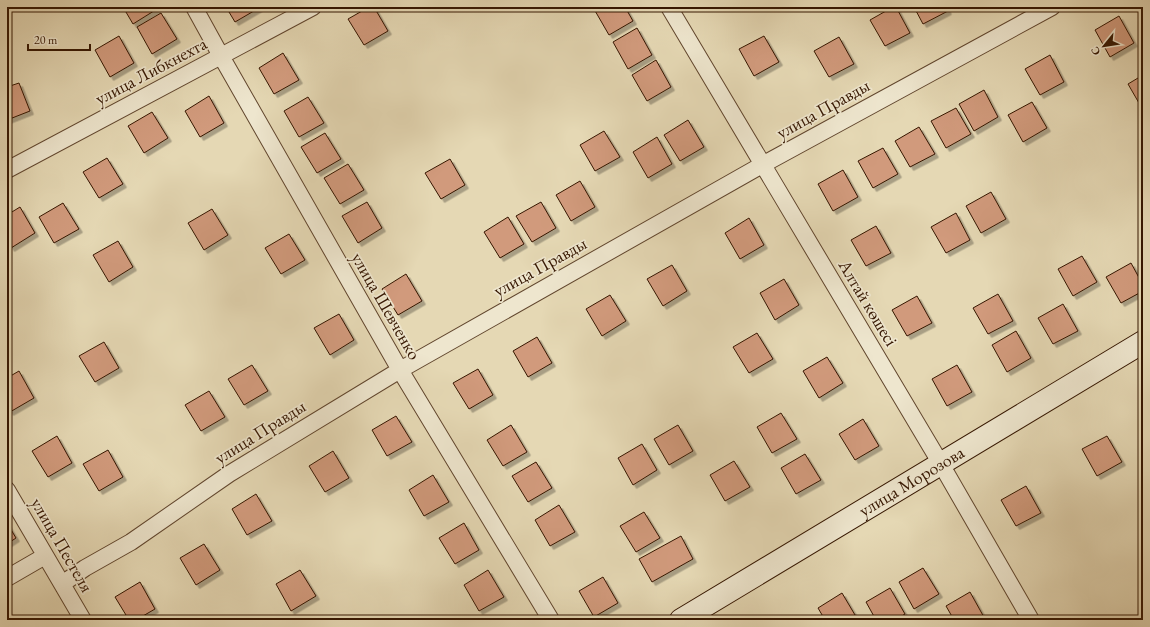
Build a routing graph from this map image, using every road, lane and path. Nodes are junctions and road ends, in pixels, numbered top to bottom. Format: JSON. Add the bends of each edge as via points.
{"nodes":[{"id":1,"x":194,"y":7,"type":"edge"},
{"id":2,"x":313,"y":7,"type":"edge"},
{"id":3,"x":668,"y":7,"type":"edge"},
{"id":4,"x":1052,"y":7,"type":"edge"},
{"id":5,"x":221,"y":56,"type":"junction"},
{"id":6,"x":762,"y":165,"type":"junction"},
{"id":7,"x":7,"y":170,"type":"edge"},
{"id":8,"x":1143,"y":342,"type":"edge"},
{"id":9,"x":400,"y":370,"type":"junction"},
{"id":10,"x":941,"y":464,"type":"junction"},
{"id":11,"x":7,"y":490,"type":"edge"},
{"id":12,"x":45,"y":556,"type":"junction"},
{"id":13,"x":7,"y":578,"type":"edge"},
{"id":14,"x":62,"y":584,"type":"junction"},
{"id":15,"x":83,"y":620,"type":"edge"},
{"id":16,"x":551,"y":620,"type":"edge"},
{"id":17,"x":681,"y":620,"type":"edge"},
{"id":18,"x":1031,"y":620,"type":"edge"}],
"edges":[{"from":1,"to":5,"type":"street","name":"улица Шевченко"},
{"from":2,"to":5,"type":"street","name":"улица Либкнехта"},
{"from":3,"to":6,"type":"street","name":"Алтай көшесі"},
{"from":4,"to":6,"type":"street","name":"улица Правды"},
{"from":5,"to":7,"type":"street","name":"улица Либкнехта"},
{"from":5,"to":9,"type":"street","name":"улица Шевченко"},
{"from":6,"to":9,"type":"street","name":"улица Правды"},
{"from":6,"to":10,"type":"street","name":"Алтай көшесі"},
{"from":8,"to":10,"type":"main road","name":"улица Морозова"},
{"from":9,"to":14,"type":"street","name":"улица Правды","via":[[229,474],[131,542]]},
{"from":9,"to":16,"type":"street","name":"улица Шевченко"},
{"from":10,"to":17,"type":"main road","name":"улица Морозова"},
{"from":10,"to":18,"type":"street","name":"Алтай көшесі"},
{"from":11,"to":12,"type":"street","name":"улица Пестеля"},
{"from":12,"to":13,"type":"street"},
{"from":12,"to":14,"type":"street","name":"улица Пестеля"},
{"from":14,"to":15,"type":"street","name":"улица Пестеля"}]}
